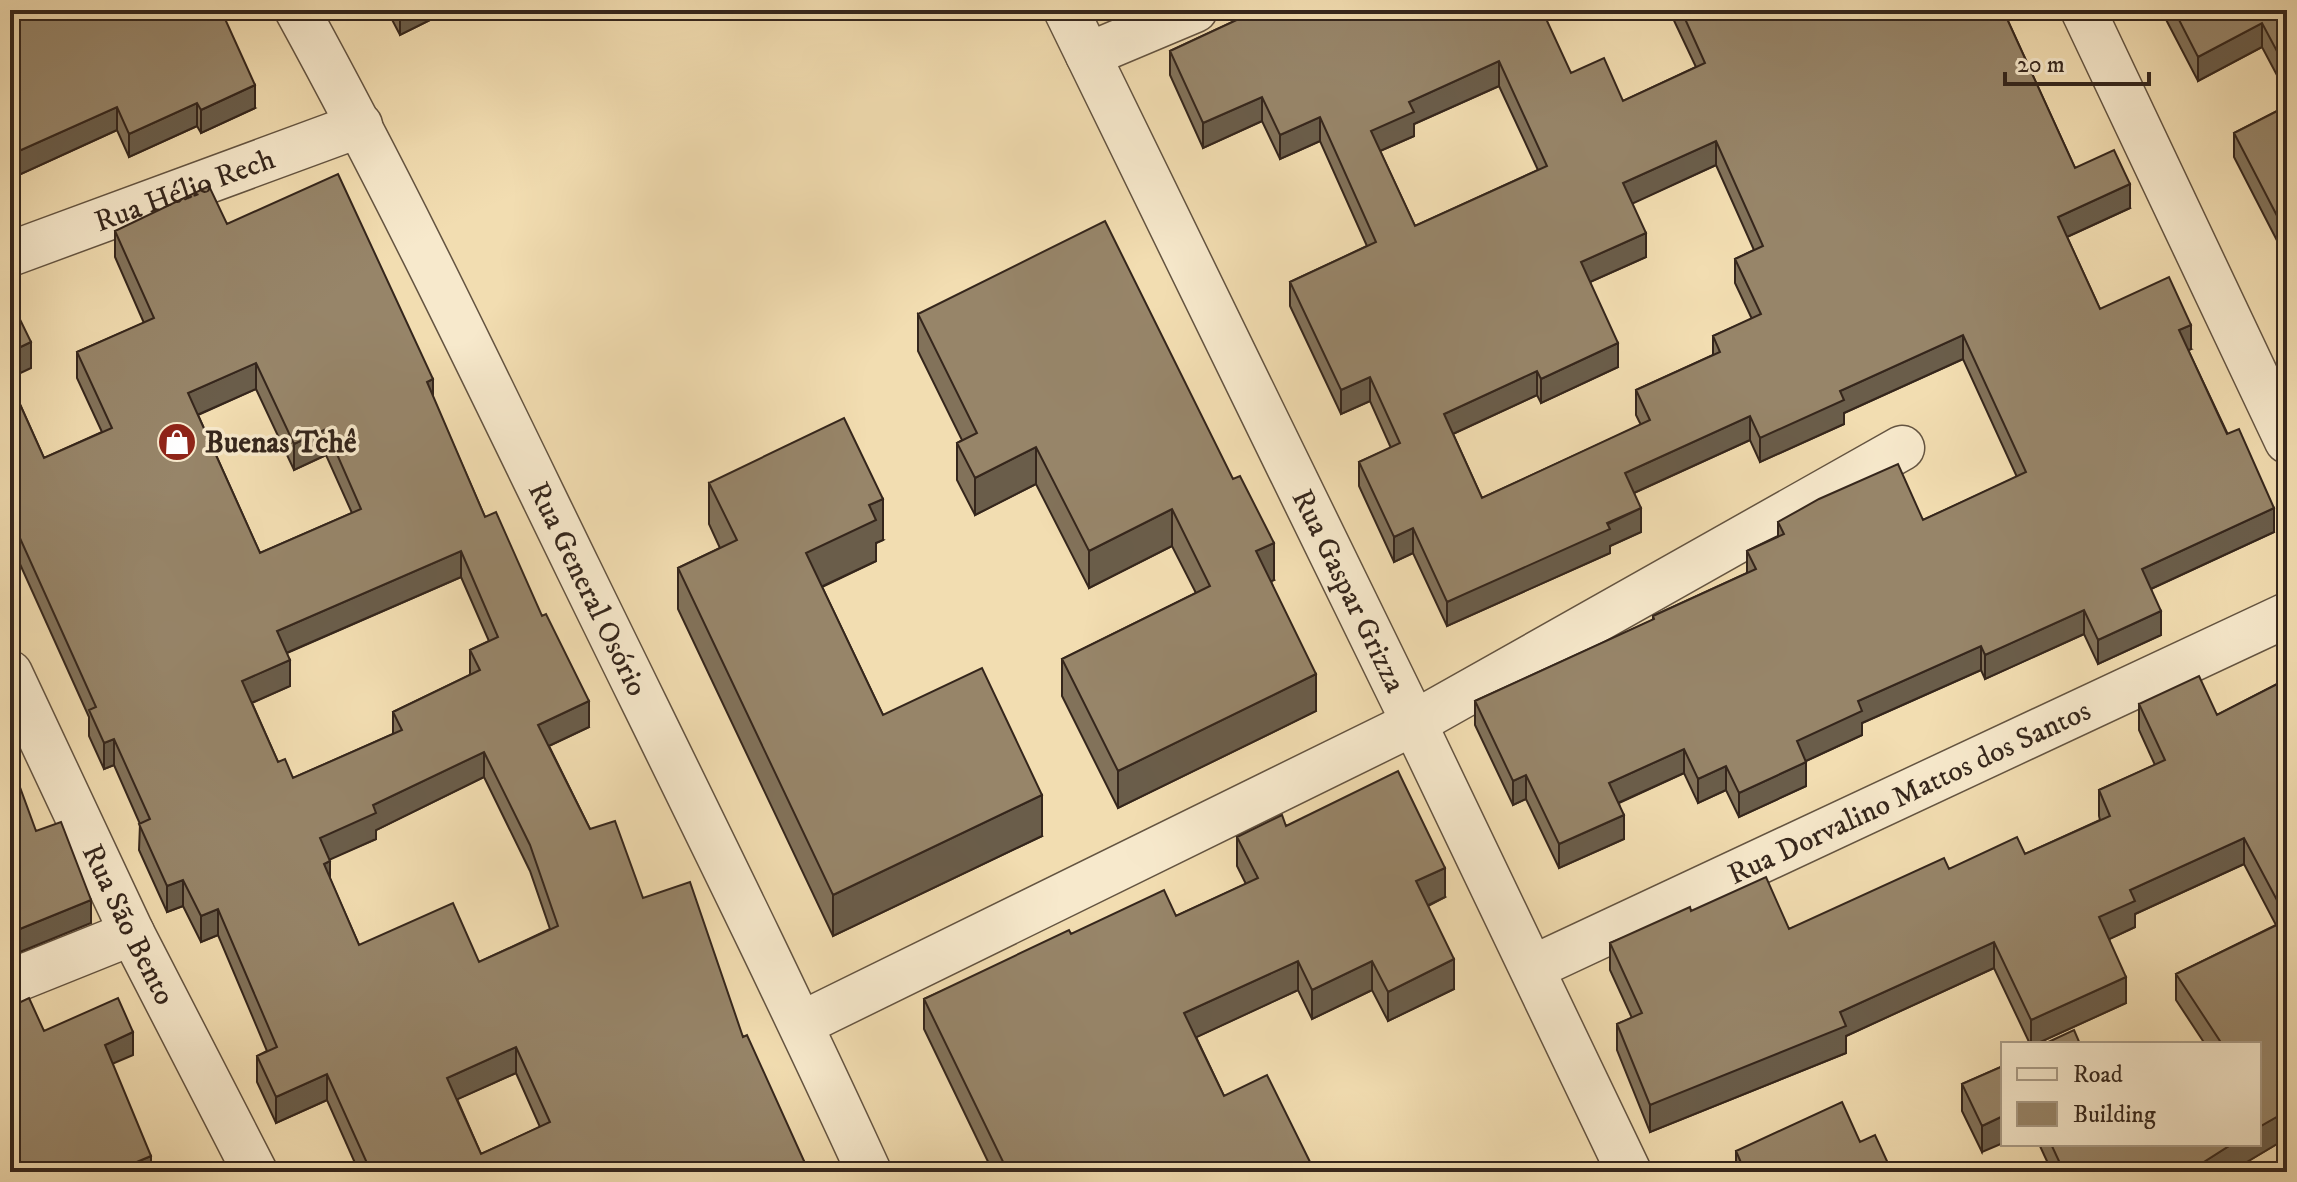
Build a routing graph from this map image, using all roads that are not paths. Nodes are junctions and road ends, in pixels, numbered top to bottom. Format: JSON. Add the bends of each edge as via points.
{"nodes":[{"id":1,"x":297,"y":10,"type":"edge"},
{"id":2,"x":1066,"y":10,"type":"edge"},
{"id":3,"x":1195,"y":10,"type":"edge"},
{"id":4,"x":2083,"y":10,"type":"edge"},
{"id":5,"x":1088,"y":55,"type":"junction"},
{"id":6,"x":360,"y":125,"type":"junction"},
{"id":7,"x":10,"y":254,"type":"edge"},
{"id":8,"x":2287,"y":441,"type":"edge"},
{"id":9,"x":1902,"y":448,"type":"dead end"},
{"id":10,"x":2287,"y":615,"type":"edge"},
{"id":11,"x":10,"y":673,"type":"edge"},
{"id":12,"x":1414,"y":723,"type":"junction"},
{"id":13,"x":132,"y":933,"type":"junction"},
{"id":14,"x":1532,"y":968,"type":"junction"},
{"id":15,"x":10,"y":982,"type":"edge"},
{"id":16,"x":801,"y":1024,"type":"junction"},
{"id":17,"x":255,"y":1172,"type":"edge"},
{"id":18,"x":869,"y":1172,"type":"edge"},
{"id":19,"x":1629,"y":1172,"type":"edge"}],
"edges":[{"from":1,"to":6,"type":"street","name":"Rua General Osório"},
{"from":2,"to":5,"type":"street","name":"Rua Gaspar Grizza"},
{"from":3,"to":5,"type":"street"},
{"from":4,"to":8,"type":"street"},
{"from":5,"to":12,"type":"street","name":"Rua Gaspar Grizza"},
{"from":6,"to":7,"type":"street","name":"Rua Hélio Rech"},
{"from":6,"to":16,"type":"street","name":"Rua General Osório"},
{"from":9,"to":12,"type":"street"},
{"from":10,"to":14,"type":"street","name":"Rua Dorvalino Mattos dos Santos"},
{"from":11,"to":13,"type":"street","name":"Rua São Bento"},
{"from":12,"to":14,"type":"street","name":"Rua Gaspar Grizza"},
{"from":12,"to":16,"type":"street"},
{"from":13,"to":15,"type":"street"},
{"from":13,"to":17,"type":"street","name":"Rua São Bento"},
{"from":14,"to":19,"type":"street","name":"Rua Gaspar Grizza"},
{"from":16,"to":18,"type":"street","name":"Rua General Osório"}]}
